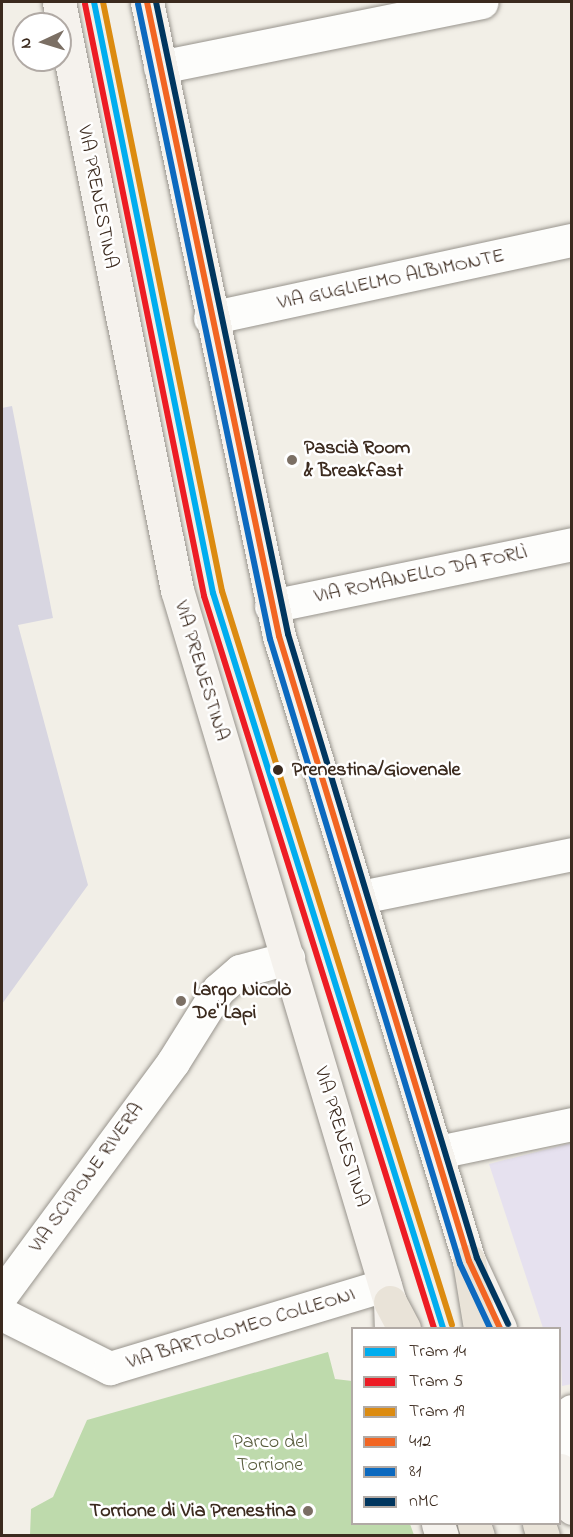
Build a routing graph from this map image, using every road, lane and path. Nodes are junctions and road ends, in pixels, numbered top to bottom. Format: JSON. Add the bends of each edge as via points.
{"nodes":[{"id":1,"x":59,"y":2,"type":"edge"},
{"id":2,"x":147,"y":2,"type":"edge"},
{"id":3,"x":482,"y":2,"type":"edge"},
{"id":4,"x":160,"y":68,"type":"junction"},
{"id":5,"x":572,"y":240,"type":"edge"},
{"id":6,"x":210,"y":318,"type":"junction"},
{"id":7,"x":572,"y":544,"type":"edge"},
{"id":8,"x":271,"y":606,"type":"junction"},
{"id":9,"x":572,"y":854,"type":"edge"},
{"id":10,"x":361,"y":897,"type":"junction"},
{"id":11,"x":288,"y":958,"type":"junction"},
{"id":12,"x":572,"y":1124,"type":"edge"},
{"id":13,"x":438,"y":1152,"type":"junction"},
{"id":14,"x":469,"y":1262,"type":"junction"},
{"id":15,"x":2,"y":1294,"type":"edge"},
{"id":16,"x":393,"y":1311,"type":"edge"},
{"id":17,"x":2,"y":1314,"type":"edge"},
{"id":18,"x":480,"y":1327,"type":"edge"},
{"id":19,"x":499,"y":1327,"type":"edge"},
{"id":20,"x":561,"y":1444,"type":"edge"},
{"id":21,"x":572,"y":1456,"type":"edge"},
{"id":22,"x":561,"y":1473,"type":"edge"},
{"id":23,"x":572,"y":1508,"type":"edge"}],
"edges":[{"from":1,"to":11,"type":"main road","name":"VIA PRENESTINA","via":[[177,590]]},
{"from":2,"to":4,"type":"main road"},
{"from":3,"to":4,"type":"street"},
{"from":4,"to":6,"type":"main road"},
{"from":5,"to":6,"type":"street","name":"VIA GUGLIELMO ALBIMONTE"},
{"from":6,"to":8,"type":"main road"},
{"from":7,"to":8,"type":"street","name":"VIA ROMANELLO DA FORLÌ"},
{"from":8,"to":10,"type":"main road"},
{"from":9,"to":10,"type":"street"},
{"from":10,"to":13,"type":"main road"},
{"from":11,"to":15,"type":"street","name":"VIA SCIPIONE RIVERA","via":[[240,971],[227,981],[173,1062]]},
{"from":11,"to":16,"type":"main road","name":"VIA PRENESTINA"},
{"from":12,"to":13,"type":"street"},
{"from":13,"to":14,"type":"main road"},
{"from":14,"to":18,"type":"highway"},
{"from":14,"to":19,"type":"main road"},
{"from":16,"to":17,"type":"street","name":"VIA BARTOLOMEO COLLEONI","via":[[110,1368]]},
{"from":20,"to":21,"type":"street"},
{"from":22,"to":23,"type":"main road"}]}
